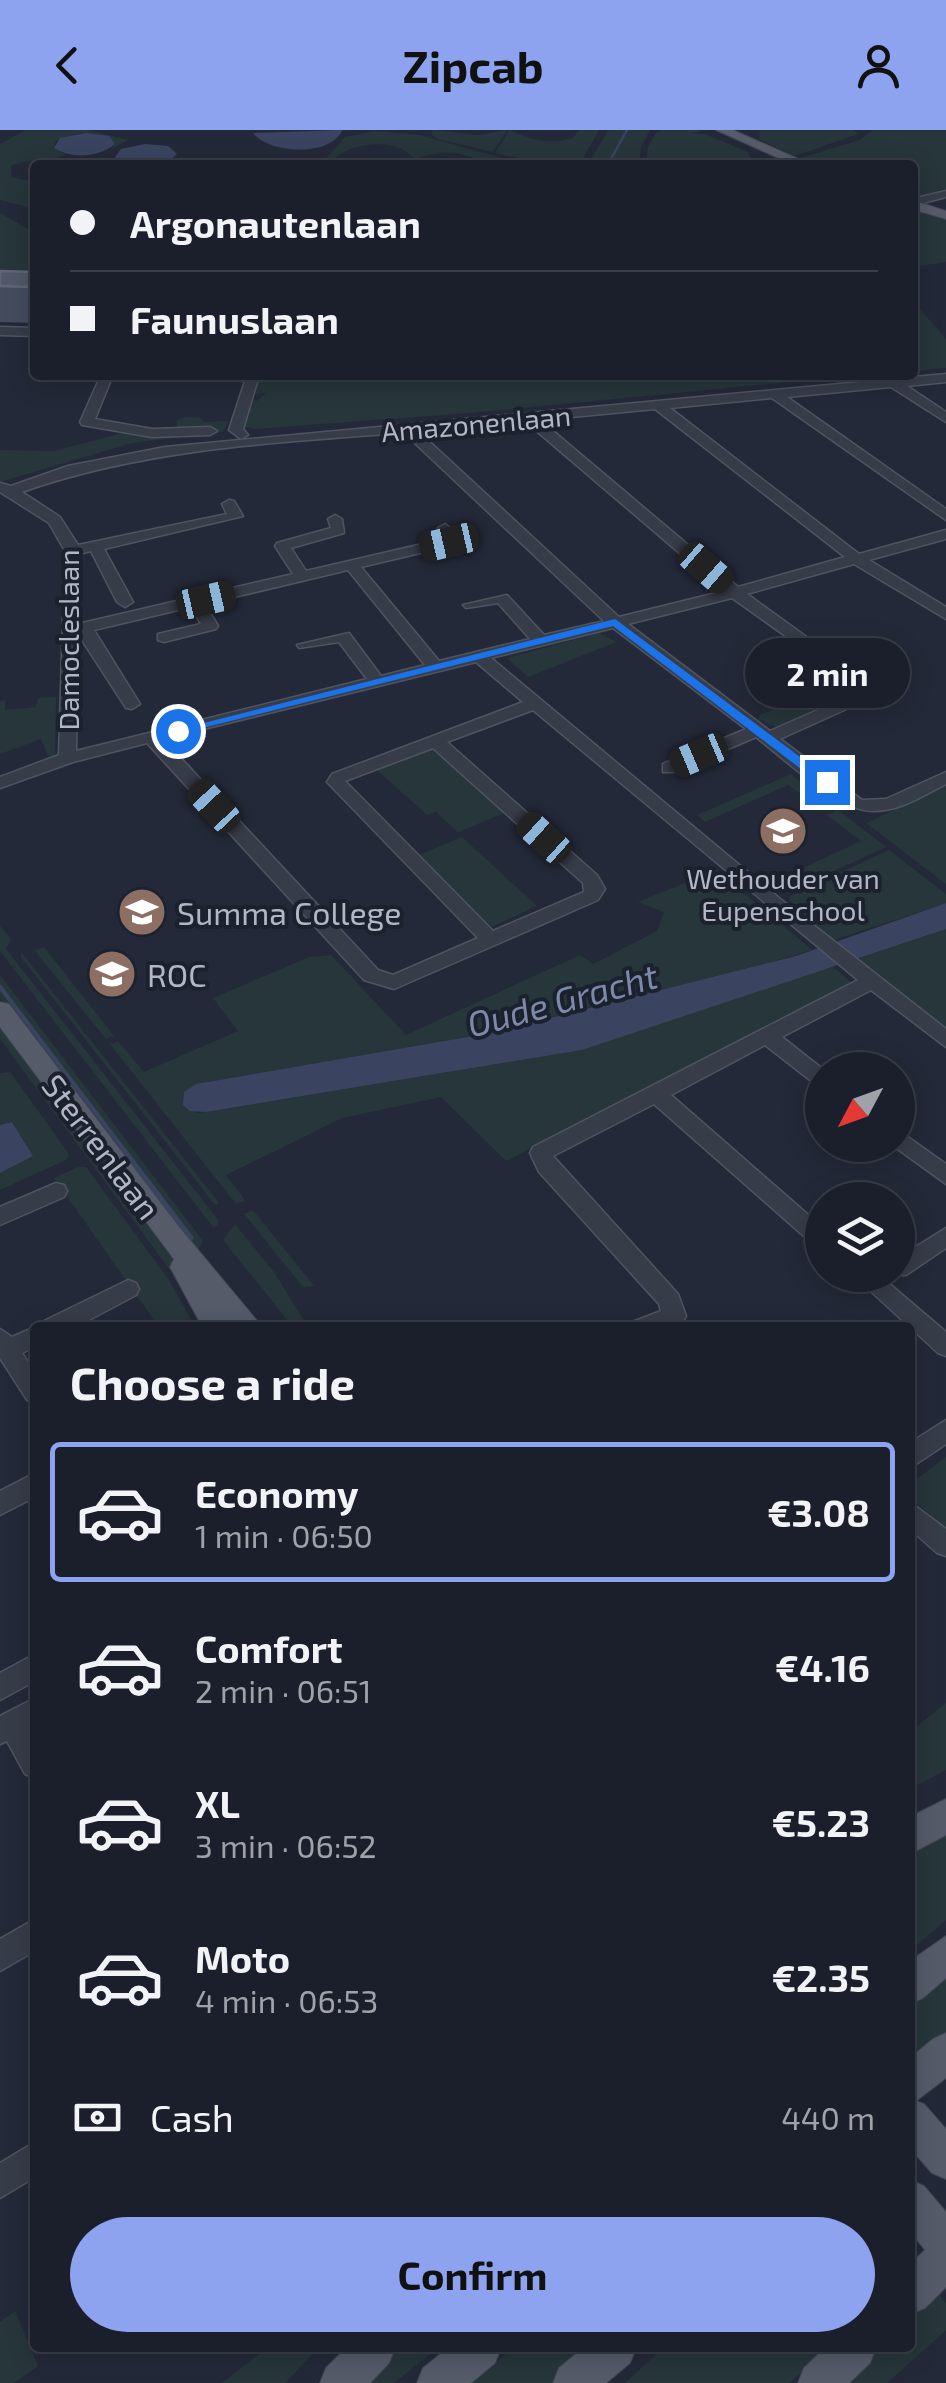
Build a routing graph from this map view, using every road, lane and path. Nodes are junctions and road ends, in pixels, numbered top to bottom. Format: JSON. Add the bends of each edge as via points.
{"nodes":[{"id":1,"x":714,"y":130,"type":"edge"},
{"id":2,"x":722,"y":130,"type":"edge"},
{"id":3,"x":784,"y":160,"type":"edge"},
{"id":4,"x":792,"y":160,"type":"edge"},
{"id":5,"x":946,"y":194,"type":"edge"},
{"id":6,"x":918,"y":203,"type":"edge"},
{"id":7,"x":918,"y":207,"type":"edge"},
{"id":8,"x":946,"y":217,"type":"edge"},
{"id":9,"x":0,"y":331,"type":"edge"},
{"id":10,"x":30,"y":332,"type":"edge"},
{"id":11,"x":946,"y":378,"type":"edge"},
{"id":12,"x":105,"y":380,"type":"edge"},
{"id":13,"x":252,"y":380,"type":"edge"},
{"id":14,"x":894,"y":384,"type":"junction"},
{"id":15,"x":776,"y":395,"type":"junction"},
{"id":16,"x":660,"y":406,"type":"junction"},
{"id":17,"x":946,"y":418,"type":"edge"},
{"id":18,"x":531,"y":419,"type":"junction"},
{"id":19,"x":409,"y":430,"type":"junction"},
{"id":20,"x":5,"y":489,"type":"edge"},
{"id":21,"x":230,"y":504,"type":"dead end"},
{"id":22,"x":946,"y":516,"type":"edge"},
{"id":23,"x":334,"y":520,"type":"dead end"},
{"id":24,"x":445,"y":528,"type":"dead end"},
{"id":25,"x":946,"y":534,"type":"edge"},
{"id":26,"x":96,"y":546,"type":"junction"},
{"id":27,"x":72,"y":551,"type":"junction"},
{"id":28,"x":858,"y":560,"type":"junction"},
{"id":29,"x":353,"y":567,"type":"junction"},
{"id":30,"x":303,"y":577,"type":"junction"},
{"id":31,"x":735,"y":593,"type":"junction"},
{"id":32,"x":126,"y":602,"type":"dead end"},
{"id":33,"x":196,"y":602,"type":"junction"},
{"id":34,"x":471,"y":606,"type":"dead end"},
{"id":35,"x":946,"y":614,"type":"edge"},
{"id":36,"x":615,"y":622,"type":"junction"},
{"id":37,"x":78,"y":630,"type":"junction"},
{"id":38,"x":164,"y":637,"type":"dead end"},
{"id":39,"x":541,"y":641,"type":"junction"},
{"id":40,"x":304,"y":645,"type":"dead end"},
{"id":41,"x":479,"y":656,"type":"junction"},
{"id":42,"x":435,"y":667,"type":"junction"},
{"id":43,"x":377,"y":682,"type":"junction"},
{"id":44,"x":132,"y":704,"type":"dead end"},
{"id":45,"x":535,"y":704,"type":"junction"},
{"id":46,"x":763,"y":734,"type":"junction"},
{"id":47,"x":151,"y":737,"type":"junction"},
{"id":48,"x":436,"y":741,"type":"junction"},
{"id":49,"x":67,"y":758,"type":"junction"},
{"id":50,"x":669,"y":768,"type":"dead end"},
{"id":51,"x":946,"y":776,"type":"edge"},
{"id":52,"x":0,"y":783,"type":"edge"},
{"id":53,"x":491,"y":940,"type":"junction"},
{"id":54,"x":871,"y":982,"type":"junction"},
{"id":55,"x":0,"y":1010,"type":"edge"},
{"id":56,"x":767,"y":1036,"type":"junction"},
{"id":57,"x":946,"y":1040,"type":"edge"},
{"id":58,"x":805,"y":1066,"type":"edge"},
{"id":59,"x":655,"y":1094,"type":"junction"},
{"id":60,"x":915,"y":1151,"type":"edge"},
{"id":61,"x":946,"y":1176,"type":"edge"},
{"id":62,"x":56,"y":1190,"type":"dead end"},
{"id":63,"x":0,"y":1217,"type":"edge"},
{"id":64,"x":805,"y":1224,"type":"edge"},
{"id":65,"x":168,"y":1234,"type":"junction"},
{"id":66,"x":946,"y":1238,"type":"edge"},
{"id":67,"x":915,"y":1258,"type":"edge"},
{"id":68,"x":128,"y":1289,"type":"dead end"},
{"id":69,"x":890,"y":1292,"type":"edge"},
{"id":70,"x":64,"y":1322,"type":"edge"},
{"id":71,"x":214,"y":1322,"type":"edge"},
{"id":72,"x":244,"y":1322,"type":"edge"},
{"id":73,"x":685,"y":1322,"type":"edge"},
{"id":74,"x":30,"y":1338,"type":"edge"},
{"id":75,"x":946,"y":1346,"type":"edge"},
{"id":76,"x":4,"y":1351,"type":"edge"},
{"id":77,"x":30,"y":1385,"type":"edge"},
{"id":78,"x":946,"y":1430,"type":"edge"},
{"id":79,"x":915,"y":1452,"type":"edge"},
{"id":80,"x":30,"y":1487,"type":"edge"},
{"id":81,"x":0,"y":1504,"type":"edge"},
{"id":82,"x":915,"y":1517,"type":"edge"},
{"id":83,"x":946,"y":1544,"type":"edge"},
{"id":84,"x":30,"y":1670,"type":"edge"},
{"id":85,"x":0,"y":1687,"type":"edge"},
{"id":86,"x":16,"y":1722,"type":"edge"},
{"id":87,"x":30,"y":1753,"type":"edge"},
{"id":88,"x":946,"y":1816,"type":"edge"},
{"id":89,"x":915,"y":1833,"type":"edge"},
{"id":90,"x":30,"y":1937,"type":"edge"},
{"id":91,"x":946,"y":1954,"type":"edge"},
{"id":92,"x":0,"y":1956,"type":"edge"},
{"id":93,"x":915,"y":1981,"type":"edge"},
{"id":94,"x":946,"y":2052,"type":"edge"},
{"id":95,"x":915,"y":2080,"type":"edge"},
{"id":96,"x":915,"y":2124,"type":"edge"},
{"id":97,"x":946,"y":2160,"type":"edge"},
{"id":98,"x":30,"y":2161,"type":"edge"},
{"id":99,"x":0,"y":2182,"type":"edge"},
{"id":100,"x":915,"y":2205,"type":"edge"},
{"id":101,"x":946,"y":2243,"type":"edge"},
{"id":102,"x":946,"y":2258,"type":"edge"},
{"id":103,"x":915,"y":2288,"type":"edge"},
{"id":104,"x":370,"y":2352,"type":"edge"},
{"id":105,"x":475,"y":2352,"type":"edge"},
{"id":106,"x":611,"y":2352,"type":"edge"},
{"id":107,"x":851,"y":2352,"type":"edge"},
{"id":108,"x":340,"y":2383,"type":"edge"},
{"id":109,"x":438,"y":2383,"type":"edge"},
{"id":110,"x":574,"y":2383,"type":"edge"},
{"id":111,"x":819,"y":2383,"type":"edge"}],
"edges":[{"from":1,"to":3,"type":"main road"},
{"from":2,"to":4,"type":"main road"},
{"from":5,"to":6,"type":"street"},
{"from":7,"to":8,"type":"main road"},
{"from":9,"to":10,"type":"street"},
{"from":11,"to":14,"type":"street","name":"Amazonenlaan"},
{"from":12,"to":13,"type":"street","via":[[87,422],[152,433],[238,432]]},
{"from":14,"to":15,"type":"street","name":"Amazonenlaan"},
{"from":14,"to":17,"type":"street"},
{"from":15,"to":16,"type":"street","name":"Amazonenlaan"},
{"from":15,"to":22,"type":"street"},
{"from":16,"to":18,"type":"street","name":"Amazonenlaan"},
{"from":16,"to":28,"type":"street"},
{"from":18,"to":19,"type":"street","name":"Amazonenlaan"},
{"from":18,"to":31,"type":"street"},
{"from":19,"to":20,"type":"street","name":"Amazonenlaan","via":[[165,451]]},
{"from":19,"to":36,"type":"street"},
{"from":20,"to":27,"type":"street","name":"Damocleslaan","via":[[65,528]]},
{"from":21,"to":26,"type":"street","via":[[236,516]]},
{"from":23,"to":30,"type":"street","via":[[339,530],[282,546]]},
{"from":24,"to":29,"type":"street","via":[[454,538],[449,542]]},
{"from":25,"to":28,"type":"street"},
{"from":26,"to":27,"type":"street"},
{"from":26,"to":32,"type":"street"},
{"from":27,"to":37,"type":"street","name":"Damocleslaan"},
{"from":28,"to":31,"type":"street"},
{"from":28,"to":35,"type":"street"},
{"from":29,"to":30,"type":"street"},
{"from":29,"to":42,"type":"street"},
{"from":30,"to":33,"type":"street"},
{"from":31,"to":36,"type":"street"},
{"from":31,"to":46,"type":"street","via":[[868,688],[865,695]]},
{"from":33,"to":37,"type":"street"},
{"from":33,"to":38,"type":"street","via":[[210,626]]},
{"from":34,"to":39,"type":"street","via":[[502,598]]},
{"from":36,"to":39,"type":"street"},
{"from":36,"to":46,"type":"street"},
{"from":37,"to":44,"type":"street"},
{"from":37,"to":49,"type":"street","name":"Damocleslaan"},
{"from":39,"to":41,"type":"street"},
{"from":40,"to":43,"type":"street","via":[[343,636]]},
{"from":41,"to":42,"type":"street"},
{"from":41,"to":45,"type":"street"},
{"from":42,"to":43,"type":"street"},
{"from":43,"to":47,"type":"street"},
{"from":45,"to":48,"type":"street"},
{"from":45,"to":54,"type":"street"},
{"from":46,"to":50,"type":"street"},
{"from":46,"to":51,"type":"street","via":[[870,809]]},
{"from":47,"to":49,"type":"street"},
{"from":47,"to":53,"type":"street","via":[[371,975],[394,982]]},
{"from":48,"to":53,"type":"street","via":[[336,782]]},
{"from":48,"to":53,"type":"street","via":[[596,889]]},
{"from":49,"to":52,"type":"street"},
{"from":54,"to":56,"type":"street"},
{"from":54,"to":57,"type":"street"},
{"from":55,"to":65,"type":"main road","name":"Sterrenlaan"},
{"from":56,"to":58,"type":"street"},
{"from":56,"to":59,"type":"street"},
{"from":59,"to":64,"type":"street"},
{"from":59,"to":73,"type":"street","via":[[541,1153]]},
{"from":60,"to":61,"type":"street"},
{"from":62,"to":63,"type":"street"},
{"from":65,"to":71,"type":"main road","name":"Sterrenlaan"},
{"from":65,"to":72,"type":"main road","name":"Sterrenlaan"},
{"from":66,"to":67,"type":"street"},
{"from":68,"to":70,"type":"street"},
{"from":69,"to":75,"type":"street"},
{"from":74,"to":76,"type":"street"},
{"from":76,"to":77,"type":"street"},
{"from":78,"to":79,"type":"street"},
{"from":80,"to":81,"type":"street"},
{"from":82,"to":83,"type":"street"},
{"from":84,"to":85,"type":"street"},
{"from":86,"to":87,"type":"street"},
{"from":88,"to":89,"type":"main road"},
{"from":90,"to":92,"type":"street"},
{"from":91,"to":93,"type":"main road"},
{"from":94,"to":95,"type":"main road"},
{"from":96,"to":97,"type":"main road"},
{"from":98,"to":99,"type":"street"},
{"from":100,"to":101,"type":"main road"},
{"from":102,"to":103,"type":"main road"},
{"from":104,"to":108,"type":"main road"},
{"from":105,"to":109,"type":"main road"},
{"from":106,"to":110,"type":"main road"},
{"from":107,"to":111,"type":"main road"}]}
